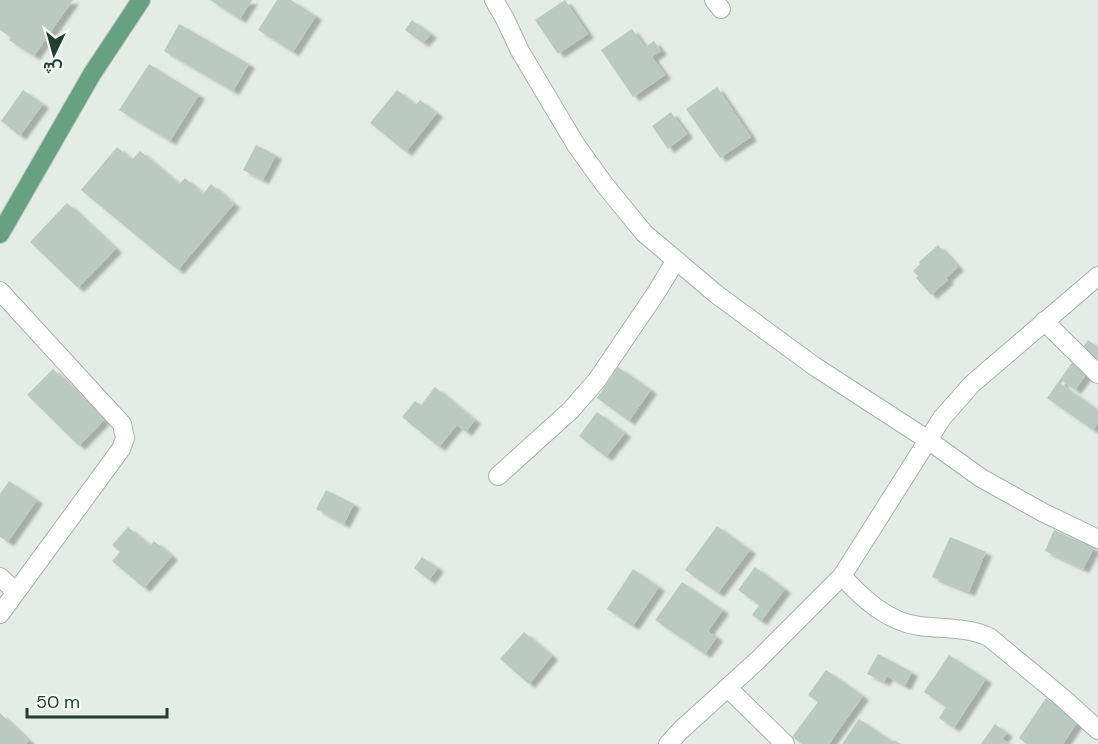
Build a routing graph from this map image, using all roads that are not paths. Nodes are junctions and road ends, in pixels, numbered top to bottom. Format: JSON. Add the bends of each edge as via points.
{"nodes":[{"id":1,"x":141,"y":0,"type":"edge"},
{"id":2,"x":494,"y":0,"type":"edge"},
{"id":3,"x":0,"y":234,"type":"edge"},
{"id":4,"x":676,"y":260,"type":"junction"},
{"id":5,"x":1098,"y":276,"type":"edge"},
{"id":6,"x":0,"y":291,"type":"edge"},
{"id":7,"x":1044,"y":321,"type":"junction"},
{"id":8,"x":1098,"y":374,"type":"edge"},
{"id":9,"x":927,"y":440,"type":"junction"},
{"id":10,"x":498,"y":476,"type":"dead end"},
{"id":11,"x":1098,"y":539,"type":"edge"},
{"id":12,"x":842,"y":576,"type":"junction"},
{"id":13,"x":0,"y":577,"type":"edge"},
{"id":14,"x":16,"y":592,"type":"junction"},
{"id":15,"x":0,"y":614,"type":"edge"},
{"id":16,"x":728,"y":688,"type":"junction"},
{"id":17,"x":1098,"y":730,"type":"edge"},
{"id":18,"x":668,"y":744,"type":"edge"},
{"id":19,"x":785,"y":744,"type":"edge"}],
"edges":[{"from":1,"to":3,"type":"main road","via":[[92,74]]},
{"from":2,"to":4,"type":"street","via":[[576,146],[644,233]]},
{"from":4,"to":9,"type":"street","via":[[814,366]]},
{"from":4,"to":10,"type":"street","via":[[597,380],[571,410]]},
{"from":5,"to":7,"type":"street"},
{"from":6,"to":14,"type":"street","via":[[122,424],[124,438],[121,449]]},
{"from":7,"to":8,"type":"street"},
{"from":7,"to":9,"type":"street","via":[[972,384]]},
{"from":9,"to":11,"type":"street","via":[[981,478]]},
{"from":9,"to":12,"type":"street"},
{"from":12,"to":16,"type":"street"},
{"from":12,"to":17,"type":"street","via":[[858,593],[901,622],[978,632],[989,637]]},
{"from":13,"to":14,"type":"street"},
{"from":14,"to":15,"type":"street"},
{"from":16,"to":18,"type":"street"},
{"from":16,"to":19,"type":"street"}]}
